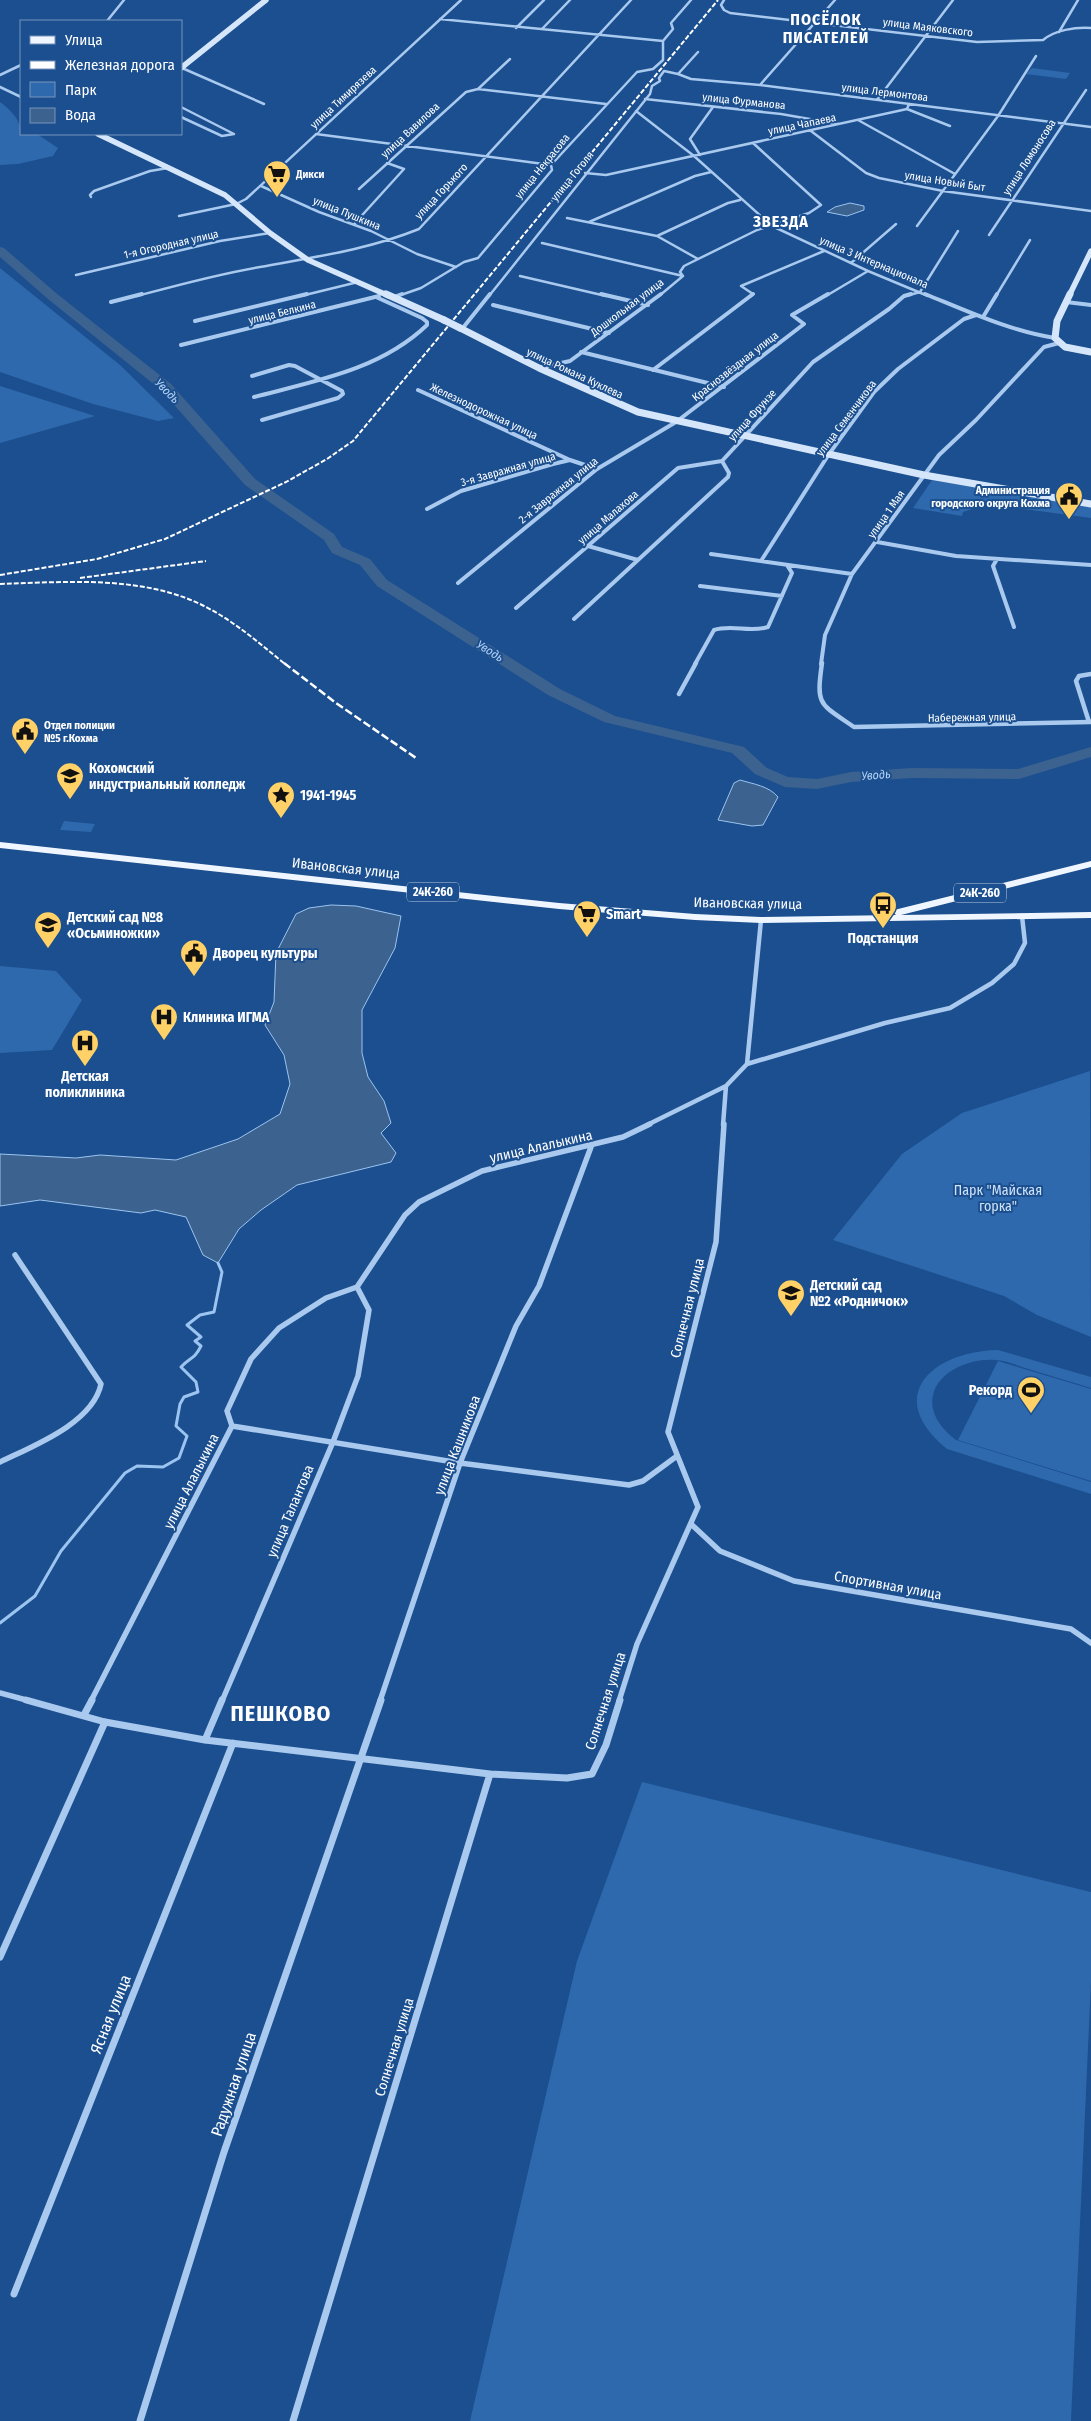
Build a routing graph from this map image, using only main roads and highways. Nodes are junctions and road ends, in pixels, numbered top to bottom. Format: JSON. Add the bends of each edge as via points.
{"nodes":[{"id":1,"x":0,"y":845,"type":"edge"},
{"id":2,"x":1091,"y":864,"type":"edge"},
{"id":3,"x":962,"y":897,"type":"junction"},
{"id":4,"x":1091,"y":915,"type":"edge"},
{"id":5,"x":868,"y":917,"type":"junction"},
{"id":6,"x":967,"y":917,"type":"junction"}],
"edges":[{"from":1,"to":5,"type":"main road","name":"Ивановская улица","number":"24К-260","via":[[559,906],[761,920]]},
{"from":2,"to":3,"type":"main road","name":"Ивановская улица","number":"24К-260"},
{"from":3,"to":5,"type":"main road","name":"Ивановская улица","number":"24К-260"},
{"from":3,"to":6,"type":"main road","via":[[956,903],[957,909]]},
{"from":4,"to":6,"type":"main road","name":"Ивановская улица"},
{"from":5,"to":6,"type":"main road","name":"Ивановская улица"}]}
